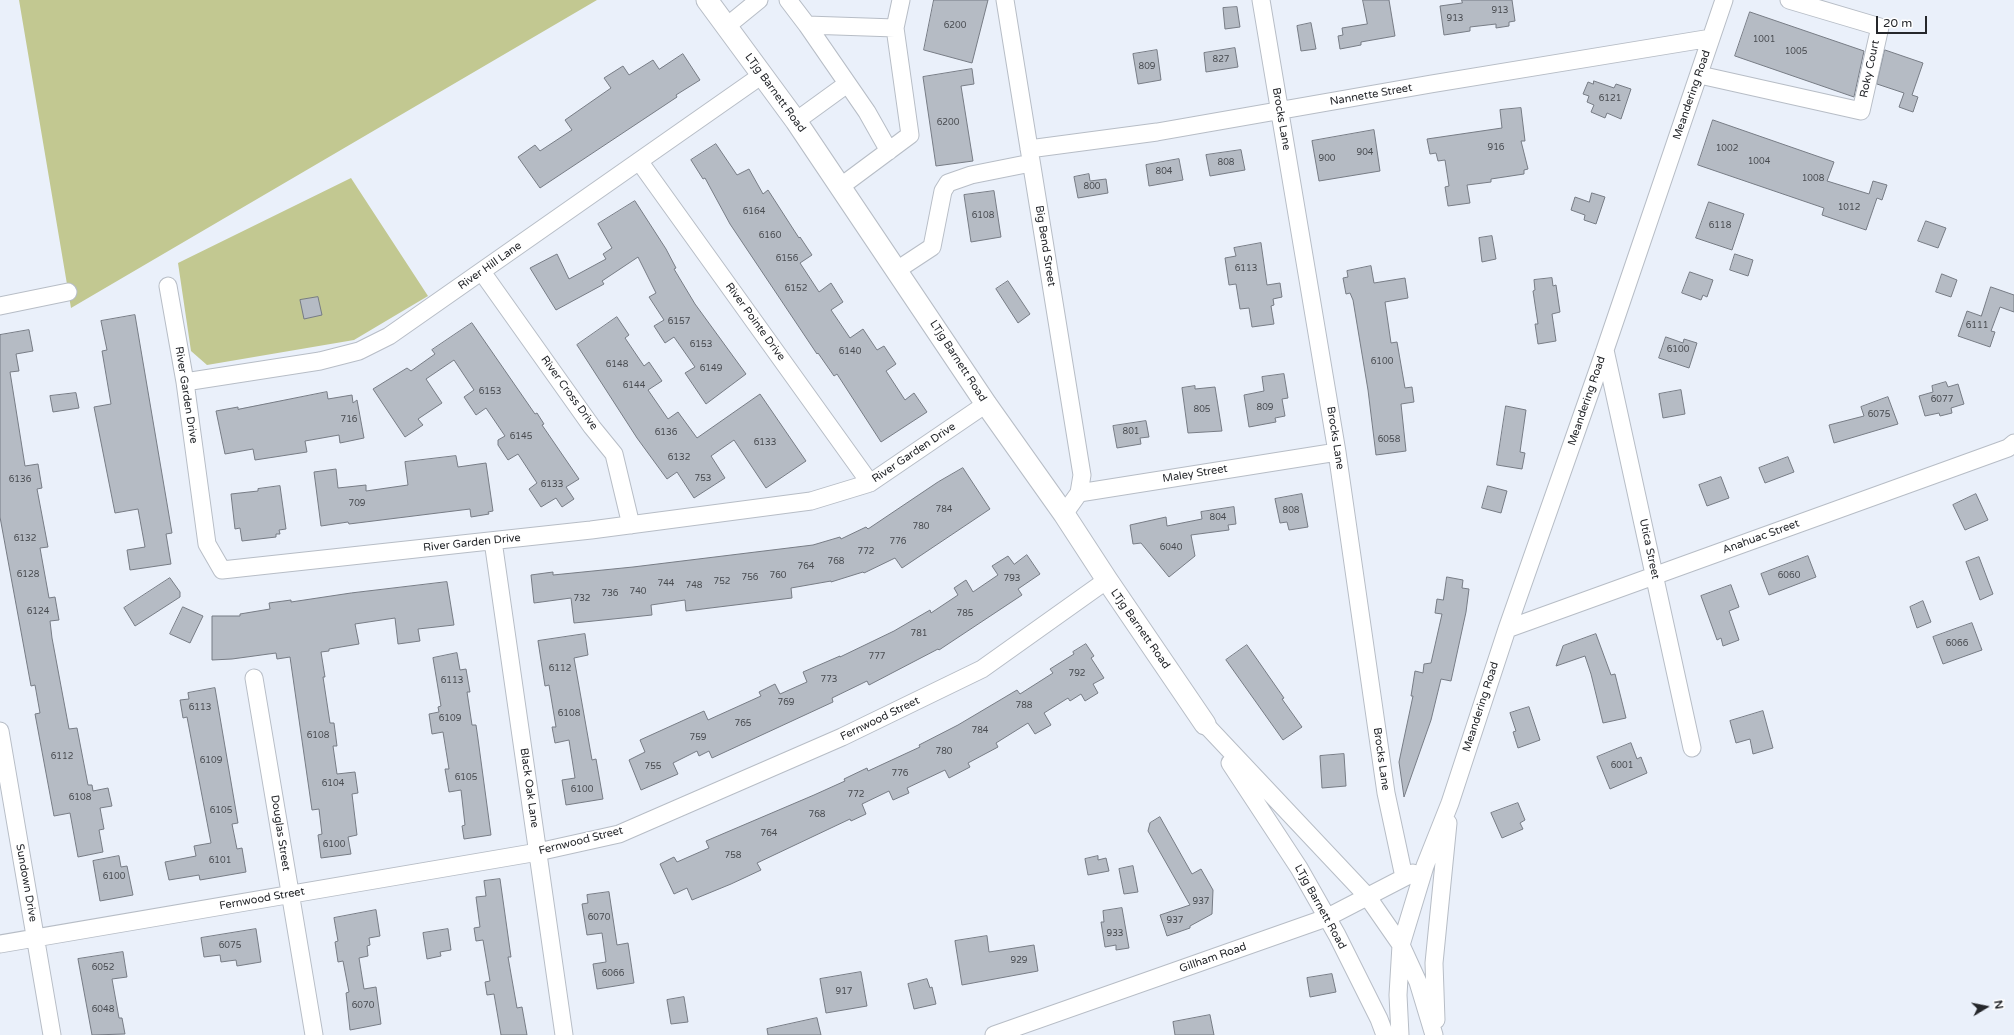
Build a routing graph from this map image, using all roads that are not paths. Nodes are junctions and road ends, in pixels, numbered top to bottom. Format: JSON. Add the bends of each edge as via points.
{"nodes":[{"id":1,"x":707,"y":0,"type":"edge"},
{"id":2,"x":759,"y":0,"type":"edge"},
{"id":3,"x":788,"y":0,"type":"edge"},
{"id":4,"x":901,"y":0,"type":"edge"},
{"id":5,"x":1005,"y":0,"type":"edge"},
{"id":6,"x":1261,"y":0,"type":"edge"},
{"id":7,"x":1724,"y":0,"type":"edge"},
{"id":8,"x":1789,"y":0,"type":"edge"},
{"id":9,"x":807,"y":25,"type":"junction"},
{"id":10,"x":727,"y":26,"type":"junction"},
{"id":11,"x":895,"y":28,"type":"junction"},
{"id":12,"x":1712,"y":38,"type":"junction"},
{"id":13,"x":762,"y":75,"type":"junction"},
{"id":14,"x":1700,"y":75,"type":"junction"},
{"id":15,"x":847,"y":84,"type":"junction"},
{"id":16,"x":1280,"y":112,"type":"junction"},
{"id":17,"x":796,"y":121,"type":"junction"},
{"id":18,"x":889,"y":151,"type":"junction"},
{"id":19,"x":1030,"y":156,"type":"junction"},
{"id":20,"x":639,"y":161,"type":"junction"},
{"id":21,"x":840,"y":187,"type":"junction"},
{"id":22,"x":897,"y":270,"type":"junction"},
{"id":23,"x":482,"y":272,"type":"junction"},
{"id":24,"x":168,"y":286,"type":"dead end"},
{"id":25,"x":68,"y":292,"type":"dead end"},
{"id":26,"x":0,"y":306,"type":"edge"},
{"id":27,"x":1605,"y":350,"type":"junction"},
{"id":28,"x":185,"y":382,"type":"junction"},
{"id":29,"x":986,"y":404,"type":"junction"},
{"id":30,"x":2014,"y":443,"type":"edge"},
{"id":31,"x":1338,"y":452,"type":"junction"},
{"id":32,"x":870,"y":483,"type":"junction"},
{"id":33,"x":1079,"y":492,"type":"junction"},
{"id":34,"x":1064,"y":514,"type":"junction"},
{"id":35,"x":631,"y":525,"type":"junction"},
{"id":36,"x":493,"y":541,"type":"junction"},
{"id":37,"x":1654,"y":576,"type":"junction"},
{"id":38,"x":1106,"y":580,"type":"junction"},
{"id":39,"x":1507,"y":629,"type":"junction"},
{"id":40,"x":254,"y":678,"type":"dead end"},
{"id":41,"x":1205,"y":724,"type":"junction"},
{"id":42,"x":0,"y":731,"type":"edge"},
{"id":43,"x":1692,"y":748,"type":"dead end"},
{"id":44,"x":1450,"y":803,"type":"junction"},
{"id":45,"x":538,"y":852,"type":"junction"},
{"id":46,"x":1425,"y":866,"type":"junction"},
{"id":47,"x":1404,"y":877,"type":"junction"},
{"id":48,"x":290,"y":895,"type":"junction"},
{"id":49,"x":1367,"y":896,"type":"junction"},
{"id":50,"x":1326,"y":918,"type":"junction"},
{"id":51,"x":35,"y":938,"type":"junction"},
{"id":52,"x":0,"y":944,"type":"edge"},
{"id":53,"x":1401,"y":946,"type":"junction"},
{"id":54,"x":52,"y":1035,"type":"edge"},
{"id":55,"x":314,"y":1035,"type":"edge"},
{"id":56,"x":564,"y":1035,"type":"edge"},
{"id":57,"x":994,"y":1035,"type":"edge"},
{"id":58,"x":1385,"y":1035,"type":"edge"},
{"id":59,"x":1400,"y":1035,"type":"edge"},
{"id":60,"x":1435,"y":1035,"type":"edge"}],
"edges":[{"from":1,"to":10,"type":"street","name":"LTjg Barnett Road"},
{"from":2,"to":10,"type":"street"},
{"from":3,"to":9,"type":"street"},
{"from":4,"to":11,"type":"street"},
{"from":5,"to":19,"type":"street","name":"Big Bend Street"},
{"from":6,"to":16,"type":"street","name":"Brocks Lane"},
{"from":7,"to":12,"type":"street","name":"Meandering Road"},
{"from":8,"to":14,"type":"street","name":"Roky Court","via":[[1880,27],[1861,111]]},
{"from":9,"to":11,"type":"street"},
{"from":9,"to":15,"type":"street"},
{"from":10,"to":13,"type":"street","name":"LTjg Barnett Road"},
{"from":11,"to":18,"type":"street","via":[[910,135]]},
{"from":12,"to":14,"type":"street","name":"Meandering Road"},
{"from":12,"to":16,"type":"street","name":"Nannette Street","via":[[1431,84]]},
{"from":13,"to":17,"type":"street","name":"LTjg Barnett Road"},
{"from":13,"to":20,"type":"street","name":"River Hill Lane"},
{"from":14,"to":27,"type":"street","name":"Meandering Road"},
{"from":15,"to":17,"type":"street"},
{"from":15,"to":18,"type":"street","via":[[867,112]]},
{"from":16,"to":19,"type":"street","name":"Nannette Street"},
{"from":16,"to":31,"type":"street","name":"Brocks Lane"},
{"from":17,"to":21,"type":"street","name":"LTjg Barnett Road"},
{"from":18,"to":21,"type":"street"},
{"from":19,"to":22,"type":"street","name":"Nannette Street","via":[[948,183],[943,191],[932,246]]},
{"from":19,"to":33,"type":"street","name":"Big Bend Street","via":[[1082,475]]},
{"from":20,"to":23,"type":"street","name":"River Hill Lane"},
{"from":20,"to":32,"type":"street","name":"River Pointe Drive"},
{"from":21,"to":22,"type":"street","name":"LTjg Barnett Road"},
{"from":22,"to":29,"type":"street","name":"LTjg Barnett Road"},
{"from":23,"to":28,"type":"street","name":"River Hill Lane","via":[[389,336],[359,351],[320,361]]},
{"from":23,"to":35,"type":"street","name":"River Cross Drive","via":[[614,454]]},
{"from":24,"to":28,"type":"street","name":"River Garden Drive"},
{"from":25,"to":26,"type":"street"},
{"from":27,"to":37,"type":"street","name":"Utica Street"},
{"from":27,"to":39,"type":"street","name":"Meandering Road"},
{"from":28,"to":36,"type":"street","name":"River Garden Drive","via":[[208,544],[222,570]]},
{"from":29,"to":32,"type":"street","name":"River Garden Drive"},
{"from":29,"to":34,"type":"street","name":"LTjg Barnett Road"},
{"from":30,"to":37,"type":"street","name":"Anahuac Street","via":[[2008,448]]},
{"from":31,"to":33,"type":"street","name":"Maley Street"},
{"from":31,"to":47,"type":"street","name":"Brocks Lane","via":[[1386,793]]},
{"from":32,"to":35,"type":"street","name":"River Garden Drive","via":[[811,501]]},
{"from":33,"to":34,"type":"street"},
{"from":34,"to":38,"type":"street","name":"LTjg Barnett Road"},
{"from":35,"to":36,"type":"street","name":"River Garden Drive"},
{"from":36,"to":45,"type":"street","name":"Black Oak Lane"},
{"from":37,"to":39,"type":"street","name":"Anahuac Street"},
{"from":37,"to":43,"type":"street","name":"Utica Street"},
{"from":38,"to":41,"type":"street","name":"LTjg Barnett Road"},
{"from":38,"to":45,"type":"street","name":"Fernwood Street","via":[[982,669],[842,737],[619,834]]},
{"from":39,"to":44,"type":"street","name":"Meandering Road"},
{"from":40,"to":48,"type":"street","name":"Douglas Street"},
{"from":41,"to":49,"type":"street","name":"LTjg Barnett Road"},
{"from":41,"to":50,"type":"street","name":"LTjg Barnett Road","via":[[1299,868]]},
{"from":42,"to":51,"type":"street","name":"Sundown Drive"},
{"from":44,"to":46,"type":"street","name":"Meandering Road"},
{"from":44,"to":60,"type":"street","name":"Meandering Road","via":[[1434,963]]},
{"from":45,"to":48,"type":"street","name":"Fernwood Street"},
{"from":45,"to":56,"type":"street","name":"Black Oak Lane"},
{"from":46,"to":47,"type":"street","name":"Gillham Road"},
{"from":46,"to":53,"type":"street","name":"Meandering Road"},
{"from":47,"to":49,"type":"street","name":"Gillham Road"},
{"from":48,"to":51,"type":"street","name":"Fernwood Street"},
{"from":48,"to":55,"type":"street","name":"Douglas Street"},
{"from":49,"to":50,"type":"street","name":"Gillham Road"},
{"from":49,"to":53,"type":"street","name":"LTjg Barnett Road"},
{"from":50,"to":57,"type":"street","name":"Gillham Road"},
{"from":50,"to":58,"type":"street","name":"LTjg Barnett Road","via":[[1380,1019]]},
{"from":51,"to":52,"type":"street","name":"Fernwood Street"},
{"from":51,"to":54,"type":"street","name":"Sundown Drive"},
{"from":53,"to":59,"type":"street","name":"Meandering Road","via":[[1398,995]]},
{"from":53,"to":60,"type":"street","name":"LTjg Barnett Road","via":[[1418,982]]}]}
